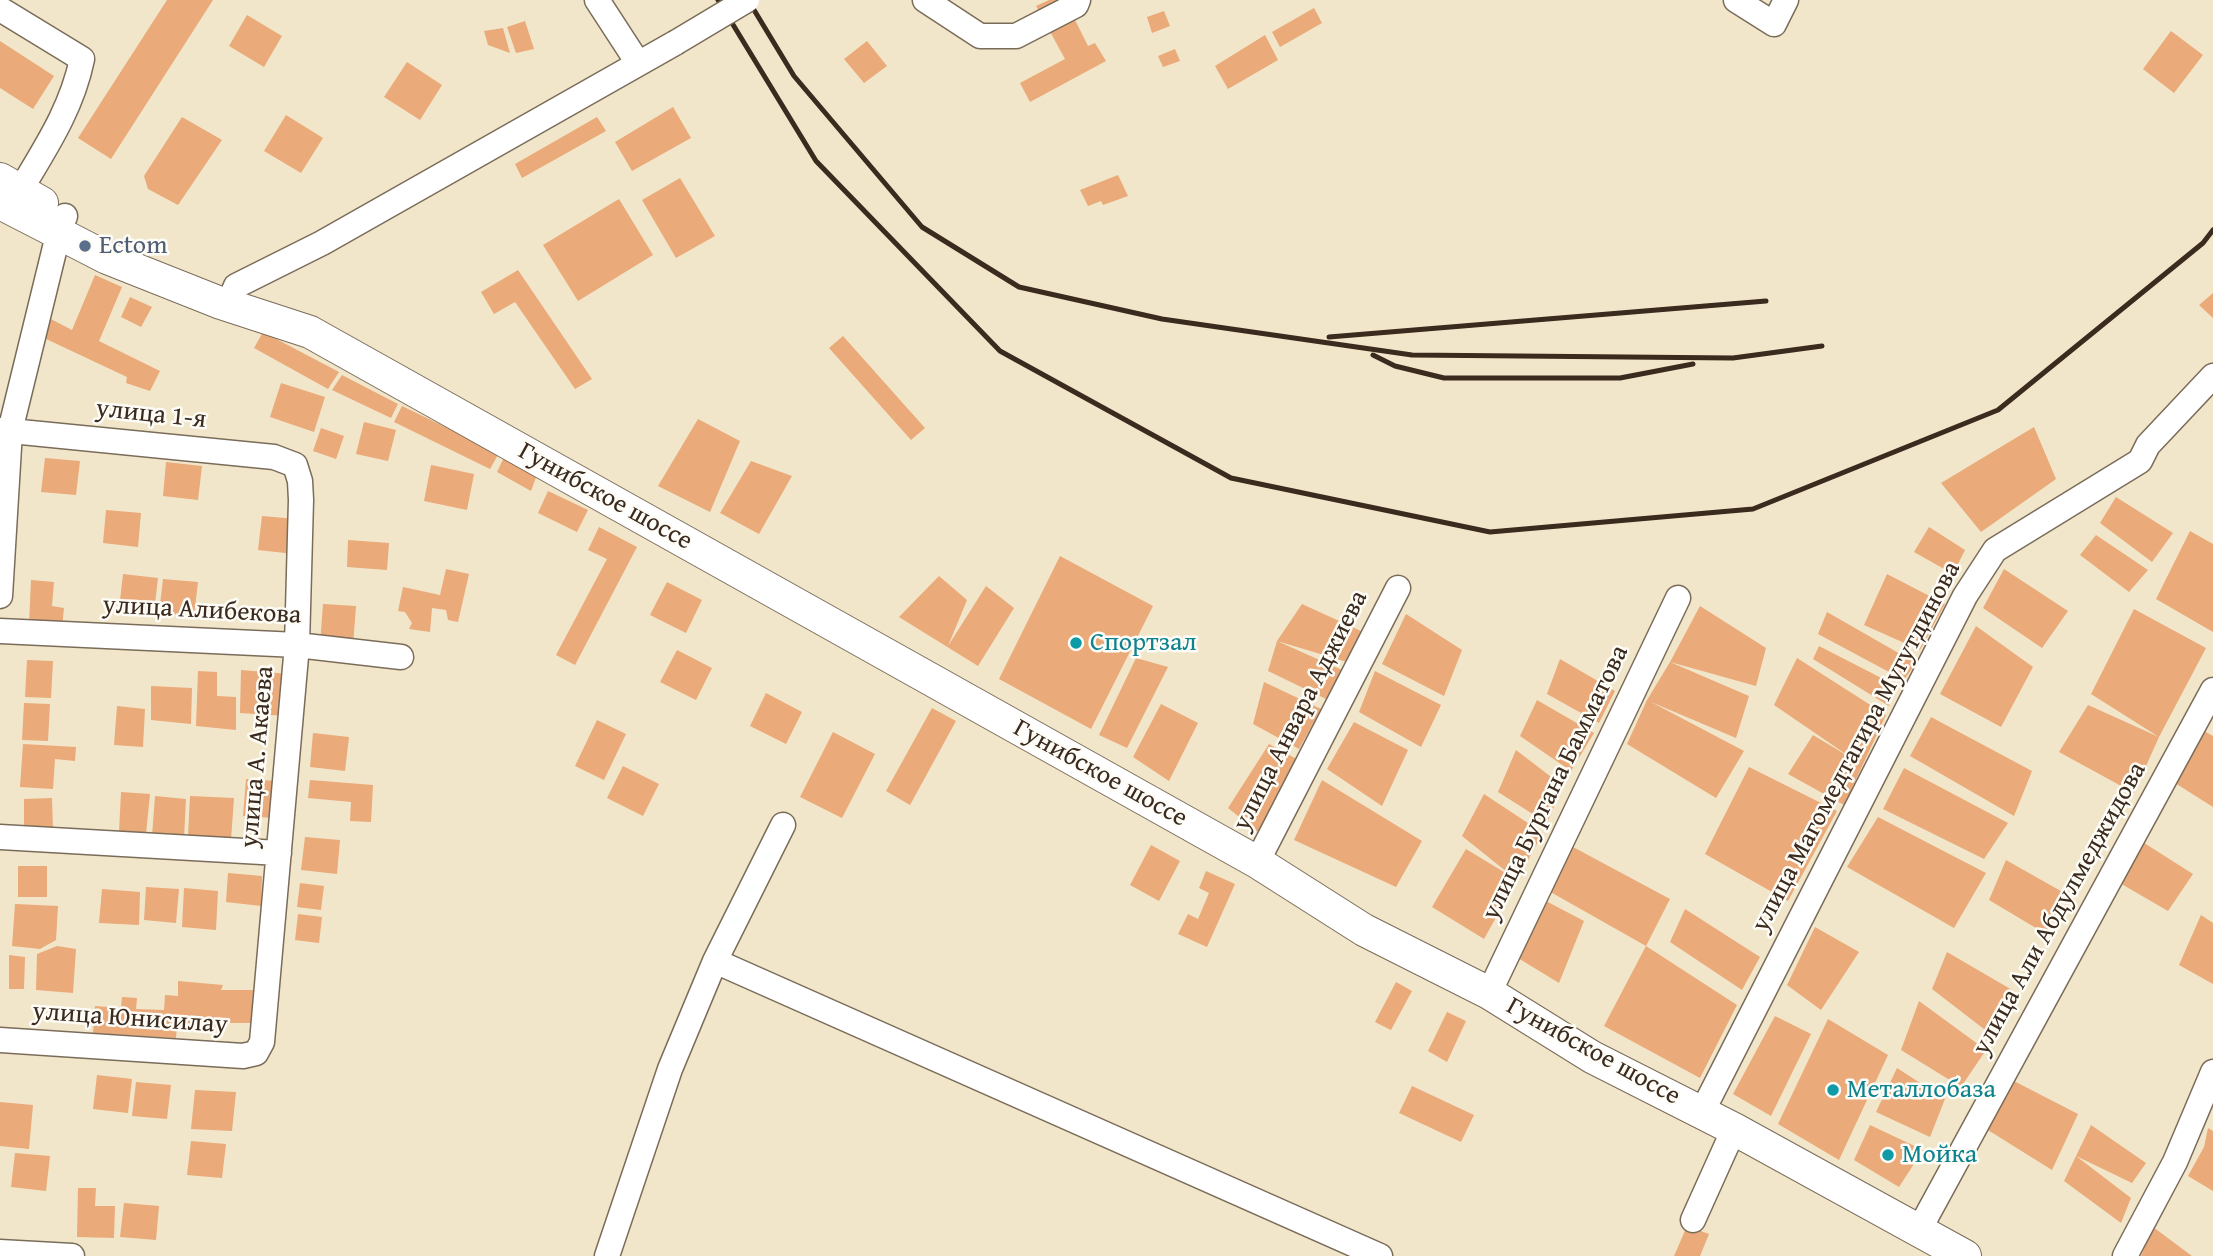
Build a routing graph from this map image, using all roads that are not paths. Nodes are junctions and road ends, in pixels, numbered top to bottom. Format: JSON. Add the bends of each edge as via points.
{"nodes":[{"id":1,"x":597,"y":0,"type":"edge"},
{"id":2,"x":747,"y":0,"type":"edge"},
{"id":3,"x":925,"y":0,"type":"edge"},
{"id":4,"x":1079,"y":0,"type":"edge"},
{"id":5,"x":1736,"y":0,"type":"edge"},
{"id":6,"x":1786,"y":0,"type":"edge"},
{"id":7,"x":0,"y":9,"type":"edge"},
{"id":8,"x":638,"y":63,"type":"junction"},
{"id":9,"x":7,"y":190,"type":"edge"},
{"id":10,"x":62,"y":225,"type":"junction"},
{"id":11,"x":232,"y":295,"type":"junction"},
{"id":12,"x":2213,"y":376,"type":"edge"},
{"id":13,"x":5,"y":431,"type":"edge"},
{"id":14,"x":295,"y":465,"type":"joint"},
{"id":15,"x":1398,"y":588,"type":"dead end"},
{"id":16,"x":0,"y":596,"type":"edge"},
{"id":17,"x":1678,"y":598,"type":"dead end"},
{"id":18,"x":0,"y":631,"type":"edge"},
{"id":19,"x":297,"y":645,"type":"junction"},
{"id":20,"x":401,"y":657,"type":"dead end"},
{"id":21,"x":2213,"y":690,"type":"edge"},
{"id":22,"x":783,"y":825,"type":"dead end"},
{"id":23,"x":0,"y":837,"type":"edge"},
{"id":24,"x":279,"y":853,"type":"junction"},
{"id":25,"x":1257,"y":862,"type":"junction"},
{"id":26,"x":715,"y":961,"type":"junction"},
{"id":27,"x":1489,"y":993,"type":"junction"},
{"id":28,"x":0,"y":1040,"type":"edge"},
{"id":29,"x":256,"y":1053,"type":"joint"},
{"id":30,"x":2213,"y":1072,"type":"edge"},
{"id":31,"x":1702,"y":1112,"type":"junction"},
{"id":32,"x":1734,"y":1129,"type":"junction"},
{"id":33,"x":1693,"y":1220,"type":"dead end"},
{"id":34,"x":1919,"y":1230,"type":"junction"},
{"id":35,"x":0,"y":1252,"type":"edge"},
{"id":36,"x":72,"y":1256,"type":"edge"},
{"id":37,"x":607,"y":1256,"type":"edge"},
{"id":38,"x":1380,"y":1256,"type":"edge"},
{"id":39,"x":1965,"y":1256,"type":"edge"},
{"id":40,"x":2125,"y":1256,"type":"edge"}],
"edges":[{"from":1,"to":8,"type":"street"},
{"from":2,"to":8,"type":"street","bridge":true},
{"from":3,"to":4,"type":"street","via":[[980,36],[1016,36]]},
{"from":5,"to":6,"type":"street","via":[[1774,24]]},
{"from":7,"to":9,"type":"street","via":[[82,59],[61,122]]},
{"from":8,"to":11,"type":"street"},
{"from":9,"to":10,"type":"main road","name":"Гунибское шоссе"},
{"from":10,"to":11,"type":"main road","name":"Гунибское шоссе","via":[[107,258]]},
{"from":10,"to":13,"type":"street"},
{"from":11,"to":25,"type":"main road","name":"Гунибское шоссе","via":[[310,332]]},
{"from":12,"to":31,"type":"street","name":"улица Магомедтагира Мугутдинова","via":[[2148,445],[2140,461],[1995,550],[1965,596]]},
{"from":13,"to":14,"type":"street","name":"улица 1-я","via":[[274,457]]},
{"from":13,"to":16,"type":"street"},
{"from":14,"to":19,"type":"street","name":"улица А. Акаева","via":[[301,500]]},
{"from":15,"to":25,"type":"street","name":"улица Анвара Аджиева"},
{"from":17,"to":27,"type":"street","name":"улица Бургана Бамматова"},
{"from":18,"to":19,"type":"street","name":"улица Алибекова"},
{"from":19,"to":20,"type":"street","name":"улица Алибекова"},
{"from":19,"to":24,"type":"street","name":"улица А. Акаева"},
{"from":21,"to":34,"type":"street","name":"улица Али Абдулмеджидова"},
{"from":22,"to":26,"type":"street"},
{"from":23,"to":24,"type":"street"},
{"from":24,"to":29,"type":"street","name":"улица А. Акаева","via":[[262,1042]]},
{"from":25,"to":27,"type":"main road","name":"Гунибское шоссе","via":[[1364,930]]},
{"from":26,"to":37,"type":"street","via":[[646,1134]]},
{"from":26,"to":38,"type":"street"},
{"from":27,"to":31,"type":"main road","name":"Гунибское шоссе","via":[[1592,1056]]},
{"from":28,"to":29,"type":"street","name":"улица Юнисилау","via":[[243,1056]]},
{"from":30,"to":40,"type":"street","via":[[2175,1162]]},
{"from":31,"to":32,"type":"main road","name":"Гунибское шоссе"},
{"from":32,"to":33,"type":"street"},
{"from":32,"to":34,"type":"main road","name":"Гунибское шоссе"},
{"from":34,"to":39,"type":"main road","name":"Гунибское шоссе"},
{"from":35,"to":36,"type":"street"}]}
